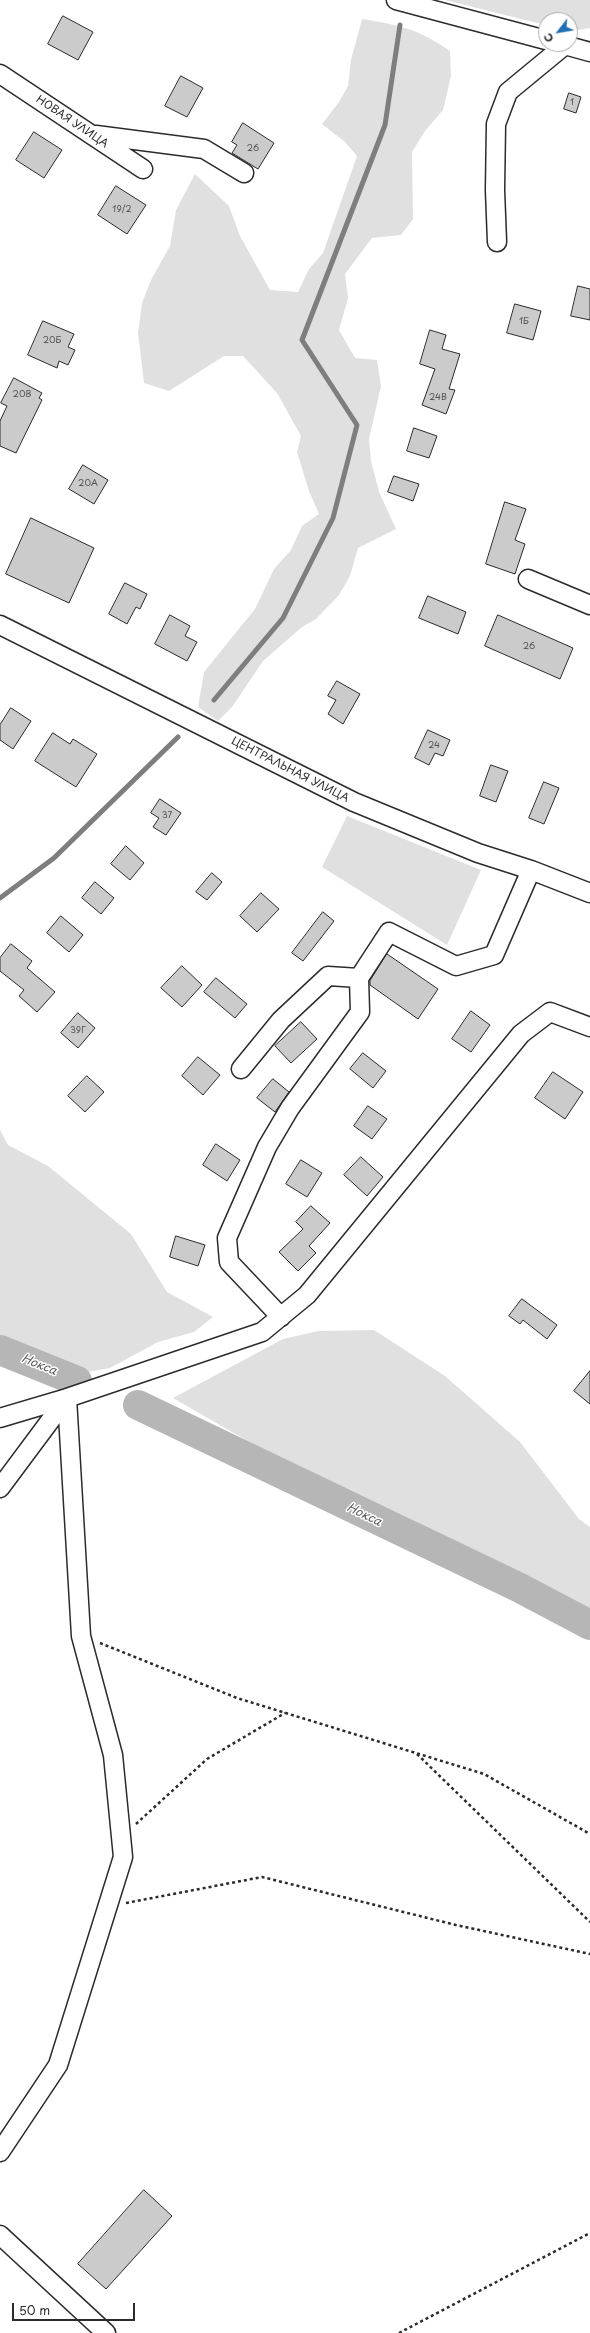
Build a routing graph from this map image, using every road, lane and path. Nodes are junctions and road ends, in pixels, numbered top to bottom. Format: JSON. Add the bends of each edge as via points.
{"nodes":[{"id":1,"x":396,"y":0,"type":"edge"},
{"id":2,"x":538,"y":38,"type":"edge"},
{"id":3,"x":578,"y":49,"type":"edge"},
{"id":4,"x":555,"y":52,"type":"edge"},
{"id":5,"x":590,"y":52,"type":"edge"},
{"id":6,"x":0,"y":74,"type":"edge"},
{"id":7,"x":91,"y":135,"type":"junction"},
{"id":8,"x":143,"y":169,"type":"dead end"},
{"id":9,"x":244,"y":173,"type":"dead end"},
{"id":10,"x":497,"y":242,"type":"dead end"},
{"id":11,"x":528,"y":579,"type":"dead end"},
{"id":12,"x":590,"y":605,"type":"edge"},
{"id":13,"x":0,"y":625,"type":"edge"},
{"id":14,"x":531,"y":870,"type":"junction"},
{"id":15,"x":590,"y":893,"type":"edge"},
{"id":16,"x":359,"y":978,"type":"junction"},
{"id":17,"x":590,"y":1027,"type":"edge"},
{"id":18,"x":241,"y":1069,"type":"dead end"},
{"id":19,"x":281,"y":1317,"type":"junction"},
{"id":20,"x":67,"y":1398,"type":"junction"},
{"id":21,"x":0,"y":1418,"type":"edge"},
{"id":22,"x":0,"y":1488,"type":"edge"},
{"id":23,"x":81,"y":1636,"type":"junction"},
{"id":24,"x":284,"y":1713,"type":"junction"},
{"id":25,"x":416,"y":1754,"type":"junction"},
{"id":26,"x":590,"y":1834,"type":"edge"},
{"id":27,"x":121,"y":1838,"type":"junction"},
{"id":28,"x":108,"y":1906,"type":"junction"},
{"id":29,"x":590,"y":1922,"type":"edge"},
{"id":30,"x":590,"y":1954,"type":"edge"},
{"id":31,"x":0,"y":2152,"type":"edge"},
{"id":32,"x":590,"y":2233,"type":"edge"},
{"id":33,"x":0,"y":2235,"type":"edge"},
{"id":34,"x":106,"y":2333,"type":"edge"},
{"id":35,"x":399,"y":2333,"type":"edge"}],
"edges":[{"from":1,"to":2,"type":"street"},
{"from":3,"to":5,"type":"street"},
{"from":4,"to":10,"type":"street","via":[[508,92],[496,124],[494,190]]},
{"from":6,"to":7,"type":"street","name":"НОВАЯ УЛИЦА"},
{"from":7,"to":8,"type":"street","name":"НОВАЯ УЛИЦА"},
{"from":7,"to":9,"type":"street","via":[[204,149]]},
{"from":11,"to":12,"type":"street"},
{"from":13,"to":14,"type":"street","name":"ЦЕНТРАЛЬНАЯ УЛИЦА","via":[[354,802],[478,853]]},
{"from":14,"to":15,"type":"street","name":"ЦЕНТРАЛЬНАЯ УЛИЦА"},
{"from":14,"to":16,"type":"street","via":[[494,955],[456,966],[389,932]]},
{"from":16,"to":18,"type":"street","via":[[328,976],[281,1020]]},
{"from":16,"to":19,"type":"street","via":[[360,1012],[290,1108],[267,1147],[227,1238],[229,1262]]},
{"from":17,"to":19,"type":"street","via":[[550,1012],[522,1034],[307,1295]]},
{"from":19,"to":20,"type":"street","via":[[262,1332]]},
{"from":20,"to":21,"type":"street"},
{"from":20,"to":22,"type":"street"},
{"from":20,"to":23,"type":"street"},
{"from":23,"to":24,"type":"path","via":[[237,1698]]},
{"from":23,"to":27,"type":"street","via":[[113,1755]]},
{"from":24,"to":25,"type":"path"},
{"from":24,"to":27,"type":"path","via":[[207,1759]]},
{"from":25,"to":26,"type":"path","via":[[484,1774]]},
{"from":25,"to":29,"type":"path"},
{"from":27,"to":28,"type":"street","via":[[123,1857]]},
{"from":28,"to":30,"type":"path","via":[[262,1877],[456,1925]]},
{"from":28,"to":31,"type":"street","via":[[58,2065]]},
{"from":32,"to":35,"type":"path"},
{"from":33,"to":34,"type":"street"}]}
